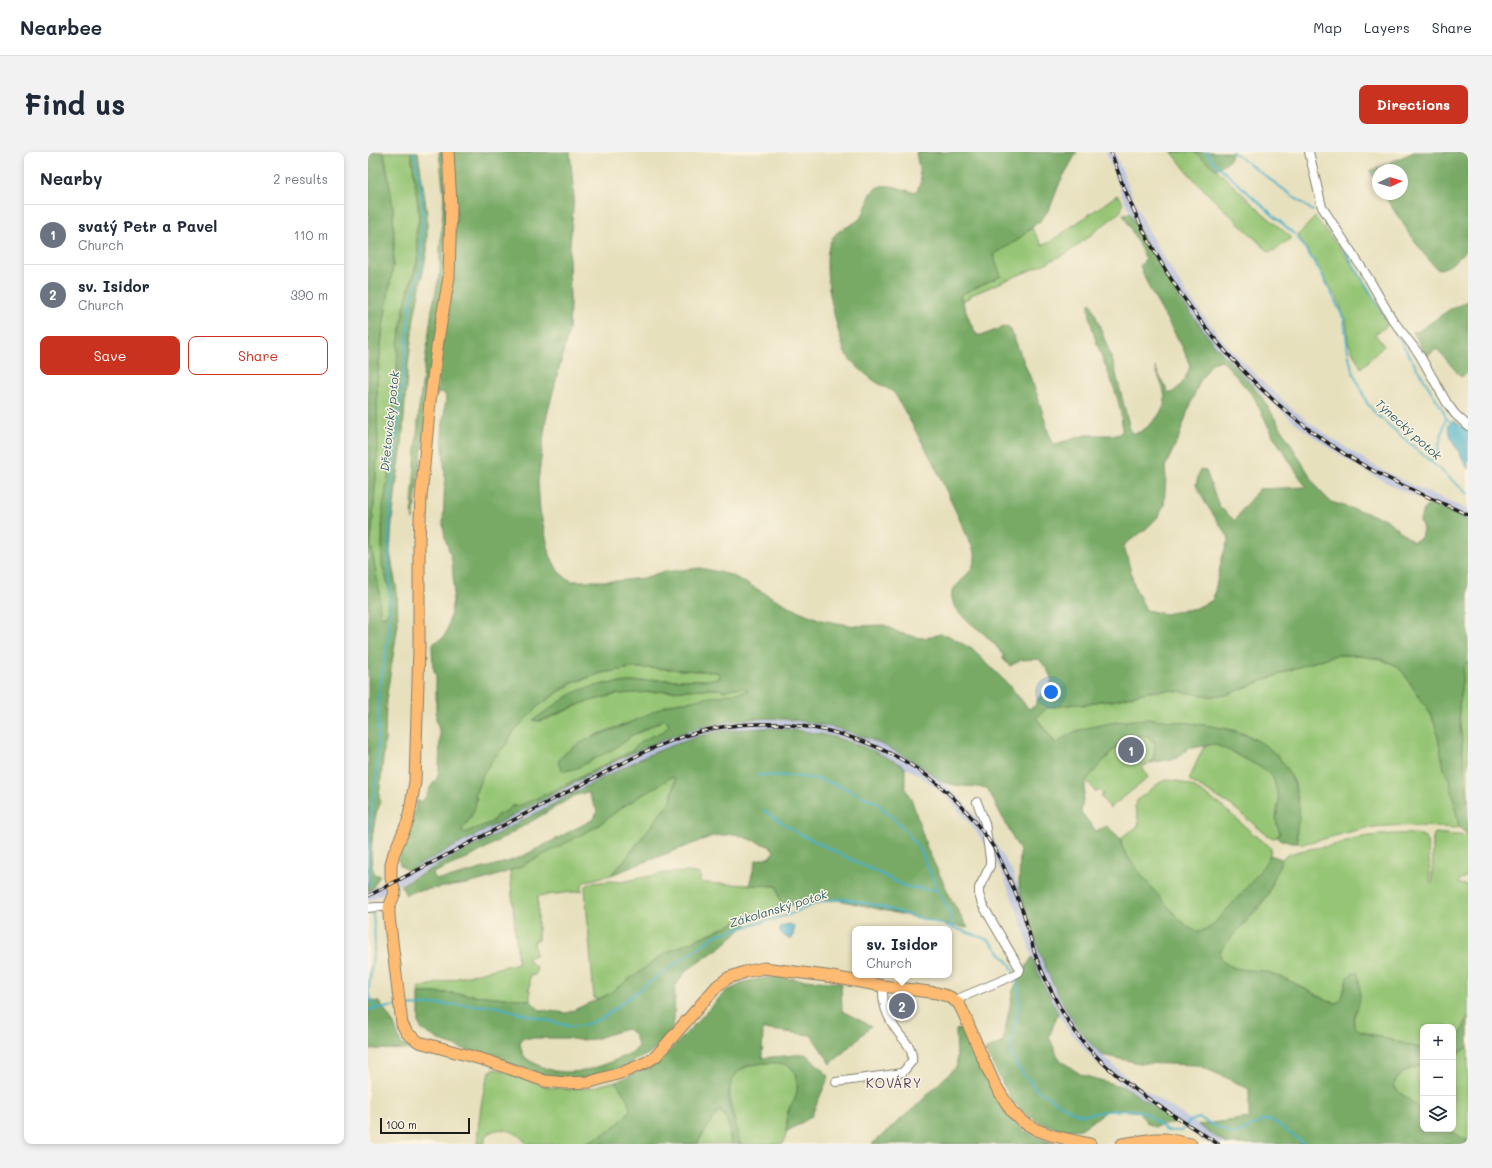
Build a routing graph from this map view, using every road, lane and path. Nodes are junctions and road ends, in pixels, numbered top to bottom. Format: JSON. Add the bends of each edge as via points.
{"nodes":[{"id":1,"x":448,"y":152,"type":"edge"},
{"id":2,"x":1309,"y":152,"type":"edge"},
{"id":3,"x":1468,"y":426,"type":"edge"},
{"id":4,"x":977,"y":802,"type":"dead end"},
{"id":5,"x":389,"y":907,"type":"junction"},
{"id":6,"x":368,"y":908,"type":"edge"},
{"id":7,"x":883,"y":986,"type":"junction"},
{"id":8,"x":955,"y":1000,"type":"junction"},
{"id":9,"x":836,"y":1082,"type":"dead end"},
{"id":10,"x":1090,"y":1144,"type":"edge"},
{"id":11,"x":1122,"y":1144,"type":"edge"},
{"id":12,"x":1191,"y":1144,"type":"edge"}],
"edges":[{"from":1,"to":5,"type":"main road","via":[[451,204],[449,277],[430,402],[420,520],[415,782],[408,821],[391,864],[395,893]]},
{"from":2,"to":3,"type":"street","via":[[1322,207],[1392,319],[1419,354],[1447,403]]},
{"from":4,"to":8,"type":"street","via":[[985,823],[990,859],[990,866],[979,888],[979,894],[982,904],[1020,969],[1010,977]]},
{"from":5,"to":6,"type":"street"},
{"from":5,"to":7,"type":"main road","via":[[400,1013],[407,1033],[419,1042],[488,1061],[545,1081],[590,1082],[613,1076],[652,1059],[717,986],[741,973],[774,969]]},
{"from":7,"to":8,"type":"main road","via":[[937,993]]},
{"from":7,"to":9,"type":"street","via":[[882,998],[885,1009],[911,1049],[913,1058],[910,1065],[903,1072],[896,1074]]},
{"from":8,"to":10,"type":"main road","via":[[963,1012],[994,1083],[1012,1112],[1037,1130]]},
{"from":11,"to":12,"type":"main road","via":[[1166,1139]]}]}
